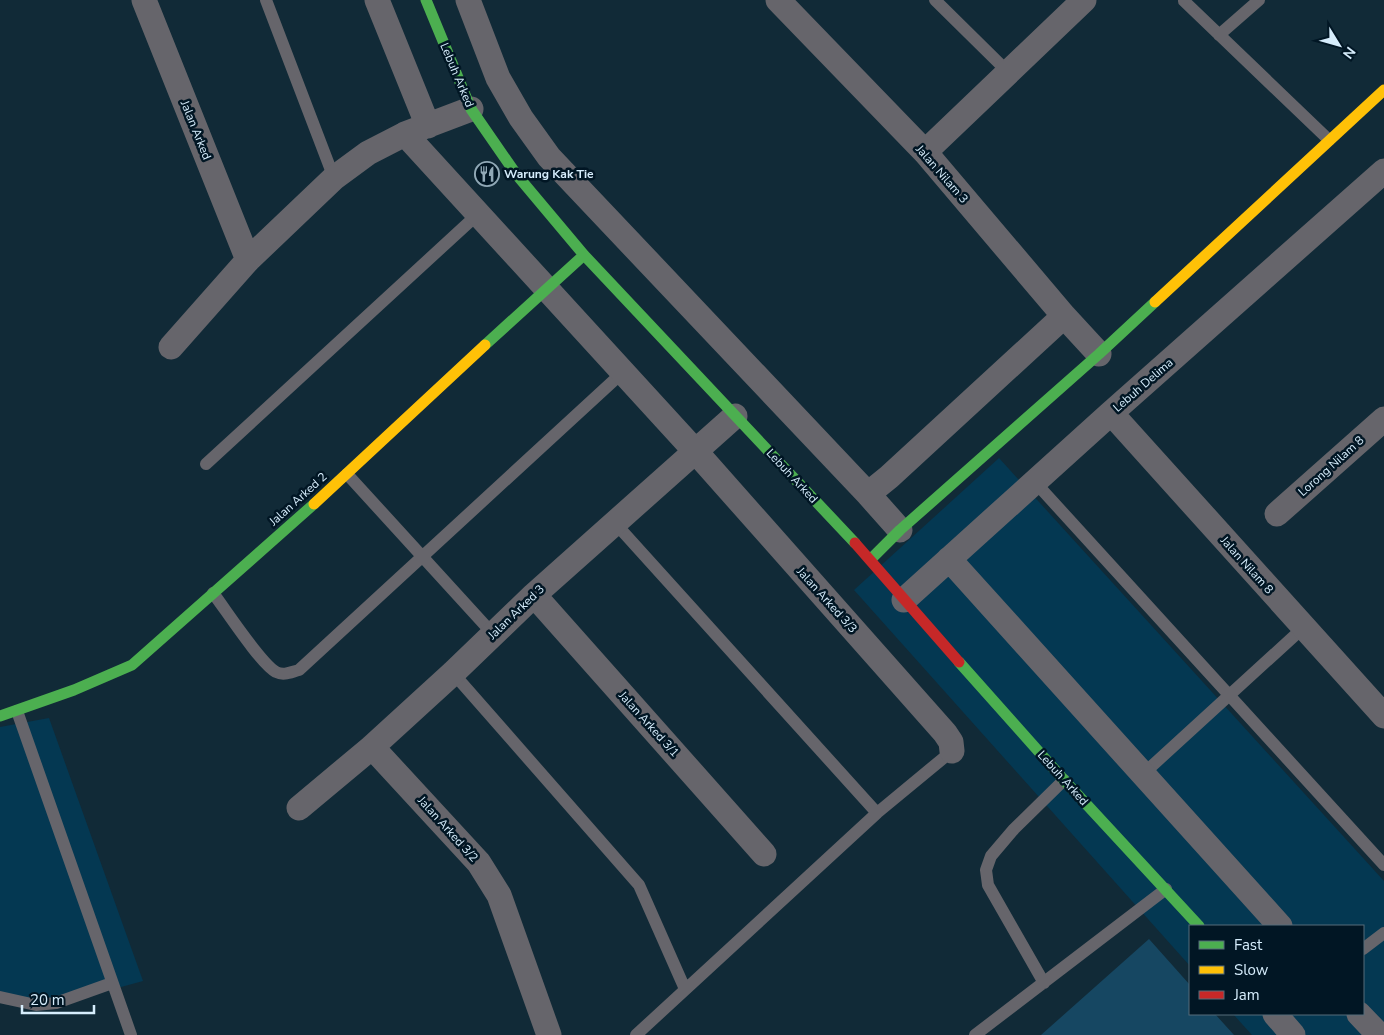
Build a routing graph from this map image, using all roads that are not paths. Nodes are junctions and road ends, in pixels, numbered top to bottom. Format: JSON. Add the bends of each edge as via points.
{"nodes":[{"id":1,"x":144,"y":0,"type":"edge"},
{"id":2,"x":266,"y":0,"type":"edge"},
{"id":3,"x":377,"y":0,"type":"edge"},
{"id":4,"x":426,"y":0,"type":"edge"},
{"id":5,"x":468,"y":0,"type":"edge"},
{"id":6,"x":778,"y":0,"type":"edge"},
{"id":7,"x":935,"y":0,"type":"edge"},
{"id":8,"x":1084,"y":0,"type":"edge"},
{"id":9,"x":1259,"y":0,"type":"edge"},
{"id":10,"x":1184,"y":1,"type":"dead end"},
{"id":11,"x":1219,"y":35,"type":"junction"},
{"id":12,"x":1008,"y":72,"type":"junction"},
{"id":13,"x":1384,"y":90,"type":"edge"},
{"id":14,"x":471,"y":109,"type":"junction"},
{"id":15,"x":416,"y":130,"type":"junction"},
{"id":16,"x":1329,"y":140,"type":"junction"},
{"id":17,"x":924,"y":152,"type":"junction"},
{"id":18,"x":1384,"y":171,"type":"edge"},
{"id":19,"x":334,"y":178,"type":"junction"},
{"id":20,"x":478,"y":214,"type":"junction"},
{"id":21,"x":584,"y":255,"type":"junction"},
{"id":22,"x":248,"y":260,"type":"junction"},
{"id":23,"x":546,"y":288,"type":"junction"},
{"id":24,"x":1064,"y":316,"type":"junction"},
{"id":25,"x":171,"y":348,"type":"dead end"},
{"id":26,"x":1099,"y":354,"type":"junction"},
{"id":27,"x":623,"y":372,"type":"junction"},
{"id":28,"x":1111,"y":413,"type":"junction"},
{"id":29,"x":735,"y":416,"type":"junction"},
{"id":30,"x":1384,"y":419,"type":"edge"},
{"id":31,"x":696,"y":452,"type":"junction"},
{"id":32,"x":206,"y":464,"type":"dead end"},
{"id":33,"x":347,"y":474,"type":"junction"},
{"id":34,"x":1034,"y":481,"type":"junction"},
{"id":35,"x":868,"y":494,"type":"junction"},
{"id":36,"x":1277,"y":514,"type":"dead end"},
{"id":37,"x":614,"y":523,"type":"junction"},
{"id":38,"x":900,"y":530,"type":"junction"},
{"id":39,"x":422,"y":556,"type":"junction"},
{"id":40,"x":871,"y":559,"type":"junction"},
{"id":41,"x":950,"y":559,"type":"junction"},
{"id":42,"x":213,"y":593,"type":"junction"},
{"id":43,"x":534,"y":595,"type":"junction"},
{"id":44,"x":904,"y":600,"type":"junction"},
{"id":45,"x":1304,"y":627,"type":"junction"},
{"id":46,"x":493,"y":634,"type":"junction"},
{"id":47,"x":453,"y":673,"type":"junction"},
{"id":48,"x":1229,"y":695,"type":"junction"},
{"id":49,"x":1379,"y":700,"type":"edge"},
{"id":50,"x":17,"y":712,"type":"junction"},
{"id":51,"x":0,"y":716,"type":"edge"},
{"id":52,"x":372,"y":747,"type":"junction"},
{"id":53,"x":952,"y":751,"type":"joint"},
{"id":54,"x":1142,"y":775,"type":"junction"},
{"id":55,"x":1064,"y":780,"type":"junction"},
{"id":56,"x":299,"y":808,"type":"dead end"},
{"id":57,"x":876,"y":813,"type":"junction"},
{"id":58,"x":764,"y":854,"type":"dead end"},
{"id":59,"x":1384,"y":865,"type":"edge"},
{"id":60,"x":1166,"y":889,"type":"junction"},
{"id":61,"x":1198,"y":925,"type":"edge"},
{"id":62,"x":1279,"y":925,"type":"edge"},
{"id":63,"x":1384,"y":934,"type":"edge"},
{"id":64,"x":1364,"y":948,"type":"edge"},
{"id":65,"x":112,"y":983,"type":"junction"},
{"id":66,"x":1044,"y":983,"type":"junction"},
{"id":67,"x":685,"y":988,"type":"junction"},
{"id":68,"x":0,"y":997,"type":"edge"},
{"id":69,"x":1276,"y":1015,"type":"edge"},
{"id":70,"x":1360,"y":1015,"type":"edge"},
{"id":71,"x":131,"y":1035,"type":"edge"},
{"id":72,"x":548,"y":1035,"type":"edge"},
{"id":73,"x":636,"y":1035,"type":"edge"},
{"id":74,"x":975,"y":1035,"type":"edge"},
{"id":75,"x":1293,"y":1035,"type":"edge"},
{"id":76,"x":1379,"y":1035,"type":"edge"}],
"edges":[{"from":1,"to":22,"type":"street","name":"Jalan Arked"},
{"from":2,"to":19,"type":"lane"},
{"from":3,"to":15,"type":"street"},
{"from":4,"to":14,"type":"street","name":"Lebuh Arked"},
{"from":5,"to":35,"type":"street","via":[[498,78],[521,118],[550,157]]},
{"from":6,"to":17,"type":"street","name":"Jalan Nilam 3"},
{"from":7,"to":12,"type":"lane"},
{"from":8,"to":12,"type":"street"},
{"from":9,"to":11,"type":"lane"},
{"from":10,"to":11,"type":"lane"},
{"from":11,"to":16,"type":"lane"},
{"from":12,"to":17,"type":"street"},
{"from":13,"to":16,"type":"street"},
{"from":14,"to":15,"type":"street"},
{"from":14,"to":21,"type":"street","name":"Lebuh Arked","via":[[516,174]]},
{"from":15,"to":19,"type":"street","via":[[368,153]]},
{"from":15,"to":20,"type":"street","name":"Jalan Arked 3/3"},
{"from":16,"to":26,"type":"street"},
{"from":17,"to":24,"type":"street","name":"Jalan Nilam 3"},
{"from":18,"to":28,"type":"street","name":"Lebuh Delima"},
{"from":19,"to":22,"type":"street"},
{"from":20,"to":23,"type":"street","name":"Jalan Arked 3/3"},
{"from":20,"to":32,"type":"lane"},
{"from":21,"to":23,"type":"street","name":"Jalan Arked 2"},
{"from":21,"to":29,"type":"street","name":"Lebuh Arked"},
{"from":22,"to":25,"type":"street"},
{"from":23,"to":27,"type":"street","name":"Jalan Arked 3/3"},
{"from":23,"to":33,"type":"street","name":"Jalan Arked 2"},
{"from":24,"to":26,"type":"street","name":"Jalan Nilam 3"},
{"from":24,"to":35,"type":"street"},
{"from":26,"to":38,"type":"street"},
{"from":27,"to":31,"type":"street","name":"Jalan Arked 3/3"},
{"from":27,"to":39,"type":"lane"},
{"from":28,"to":34,"type":"street","name":"Lebuh Delima"},
{"from":28,"to":45,"type":"street","name":"Jalan Nilam 8"},
{"from":29,"to":31,"type":"street","name":"Jalan Arked 3"},
{"from":29,"to":40,"type":"street","name":"Lebuh Arked"},
{"from":30,"to":36,"type":"street","name":"Lorong Nilam 8"},
{"from":31,"to":37,"type":"street","name":"Jalan Arked 3"},
{"from":31,"to":53,"type":"street","name":"Jalan Arked 3/3","via":[[945,734],[951,742]]},
{"from":33,"to":39,"type":"lane"},
{"from":33,"to":42,"type":"street","name":"Jalan Arked 2"},
{"from":34,"to":41,"type":"street","name":"Lebuh Delima"},
{"from":34,"to":48,"type":"lane"},
{"from":35,"to":38,"type":"street"},
{"from":37,"to":43,"type":"street","name":"Jalan Arked 3"},
{"from":37,"to":57,"type":"lane"},
{"from":38,"to":40,"type":"street"},
{"from":39,"to":42,"type":"lane","via":[[298,670],[287,674],[276,672],[261,656]]},
{"from":39,"to":46,"type":"lane"},
{"from":40,"to":44,"type":"street","name":"Lebuh Arked"},
{"from":41,"to":44,"type":"street","name":"Lebuh Delima"},
{"from":41,"to":54,"type":"street"},
{"from":42,"to":50,"type":"street","name":"Jalan Arked 2","via":[[132,665]]},
{"from":43,"to":46,"type":"street","name":"Jalan Arked 3"},
{"from":43,"to":58,"type":"street","name":"Jalan Arked 3/1"},
{"from":44,"to":55,"type":"street","name":"Lebuh Arked"},
{"from":45,"to":48,"type":"lane"},
{"from":45,"to":49,"type":"street","name":"Jalan Nilam 8"},
{"from":46,"to":47,"type":"street","name":"Jalan Arked 3"},
{"from":47,"to":52,"type":"street","name":"Jalan Arked 3"},
{"from":47,"to":67,"type":"lane","via":[[639,885]]},
{"from":48,"to":54,"type":"lane"},
{"from":48,"to":59,"type":"lane"},
{"from":50,"to":51,"type":"street","name":"Jalan Arked 2"},
{"from":50,"to":65,"type":"lane"},
{"from":52,"to":56,"type":"street","name":"Jalan Arked 3"},
{"from":52,"to":72,"type":"street","name":"Jalan Arked 3/2","via":[[479,863],[499,895]]},
{"from":53,"to":57,"type":"lane"},
{"from":54,"to":62,"type":"street"},
{"from":55,"to":60,"type":"street","name":"Lebuh Arked"},
{"from":55,"to":66,"type":"lane","via":[[1014,829],[991,856],[986,870],[988,885]]},
{"from":57,"to":67,"type":"lane"},
{"from":60,"to":61,"type":"street","name":"Lebuh Arked"},
{"from":60,"to":66,"type":"lane"},
{"from":63,"to":64,"type":"lane"},
{"from":65,"to":68,"type":"lane","via":[[56,1003],[36,1005]]},
{"from":65,"to":71,"type":"lane"},
{"from":66,"to":74,"type":"lane"},
{"from":67,"to":73,"type":"lane"},
{"from":69,"to":75,"type":"street"},
{"from":70,"to":76,"type":"street"}]}
